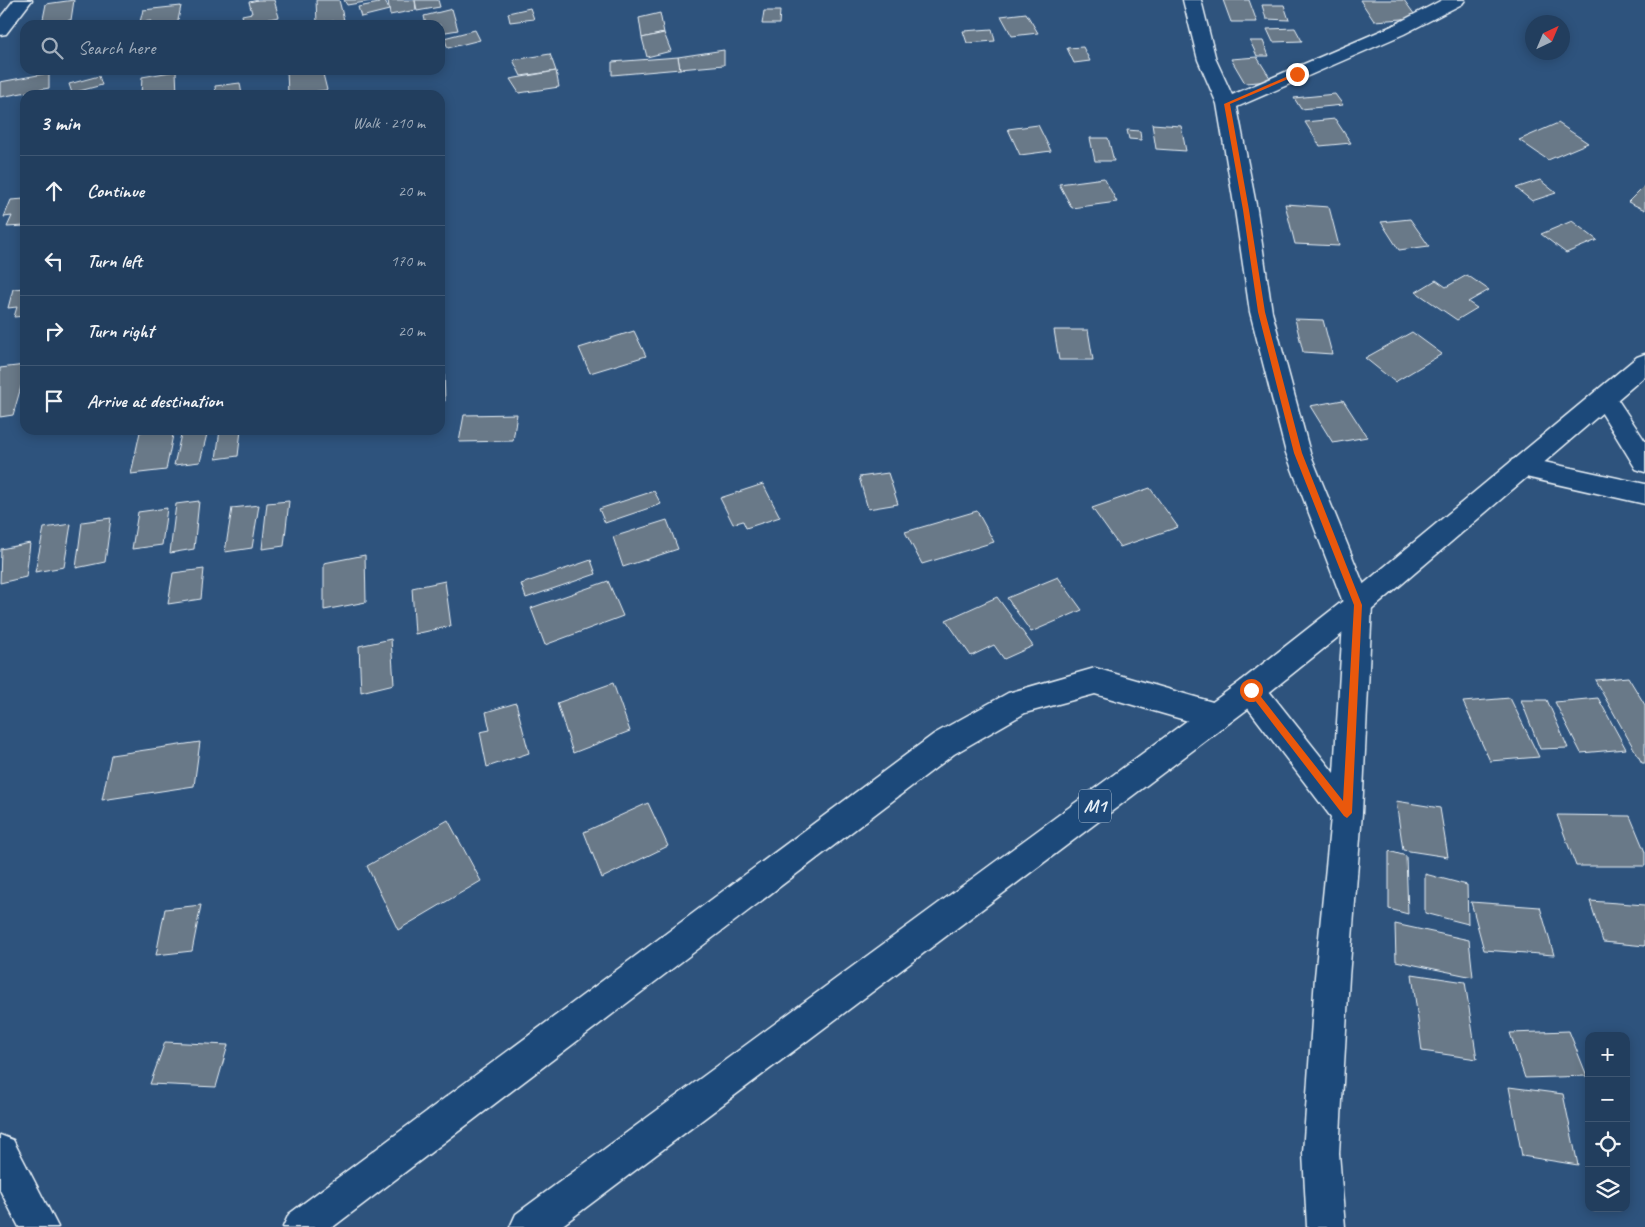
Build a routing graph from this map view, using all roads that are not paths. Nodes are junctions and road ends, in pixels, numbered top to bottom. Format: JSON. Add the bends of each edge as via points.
{"nodes":[{"id":1,"x":23,"y":0,"type":"edge"},
{"id":2,"x":1192,"y":0,"type":"edge"},
{"id":3,"x":1456,"y":0,"type":"edge"},
{"id":4,"x":0,"y":30,"type":"edge"},
{"id":5,"x":1227,"y":104,"type":"junction"},
{"id":6,"x":1645,"y":363,"type":"edge"},
{"id":7,"x":1604,"y":397,"type":"junction"},
{"id":8,"x":1645,"y":462,"type":"edge"},
{"id":9,"x":1521,"y":467,"type":"junction"},
{"id":10,"x":1645,"y":494,"type":"edge"},
{"id":11,"x":1358,"y":605,"type":"junction"},
{"id":12,"x":1251,"y":690,"type":"junction"},
{"id":13,"x":1216,"y":716,"type":"junction"},
{"id":14,"x":1347,"y":813,"type":"junction"},
{"id":15,"x":0,"y":1152,"type":"edge"},
{"id":16,"x":39,"y":1227,"type":"edge"},
{"id":17,"x":302,"y":1227,"type":"edge"},
{"id":18,"x":529,"y":1227,"type":"edge"},
{"id":19,"x":1326,"y":1227,"type":"edge"}],
"edges":[{"from":1,"to":4,"type":"main road"},
{"from":2,"to":5,"type":"main road","via":[[1207,60]]},
{"from":3,"to":5,"type":"main road","via":[[1398,30]]},
{"from":5,"to":11,"type":"main road","via":[[1261,312],[1296,443]]},
{"from":6,"to":7,"type":"main road","number":"M1"},
{"from":7,"to":8,"type":"main road"},
{"from":7,"to":9,"type":"main road","number":"M1"},
{"from":9,"to":10,"type":"main road"},
{"from":9,"to":11,"type":"main road","number":"M1"},
{"from":11,"to":12,"type":"main road","number":"M1"},
{"from":11,"to":14,"type":"main road"},
{"from":12,"to":13,"type":"main road","number":"M1"},
{"from":12,"to":14,"type":"main road"},
{"from":13,"to":17,"type":"main road","via":[[1095,681],[1018,702],[944,744]]},
{"from":13,"to":18,"type":"main road","number":"M1"},
{"from":14,"to":19,"type":"main road","via":[[1321,1153]]},
{"from":15,"to":16,"type":"main road"}]}
